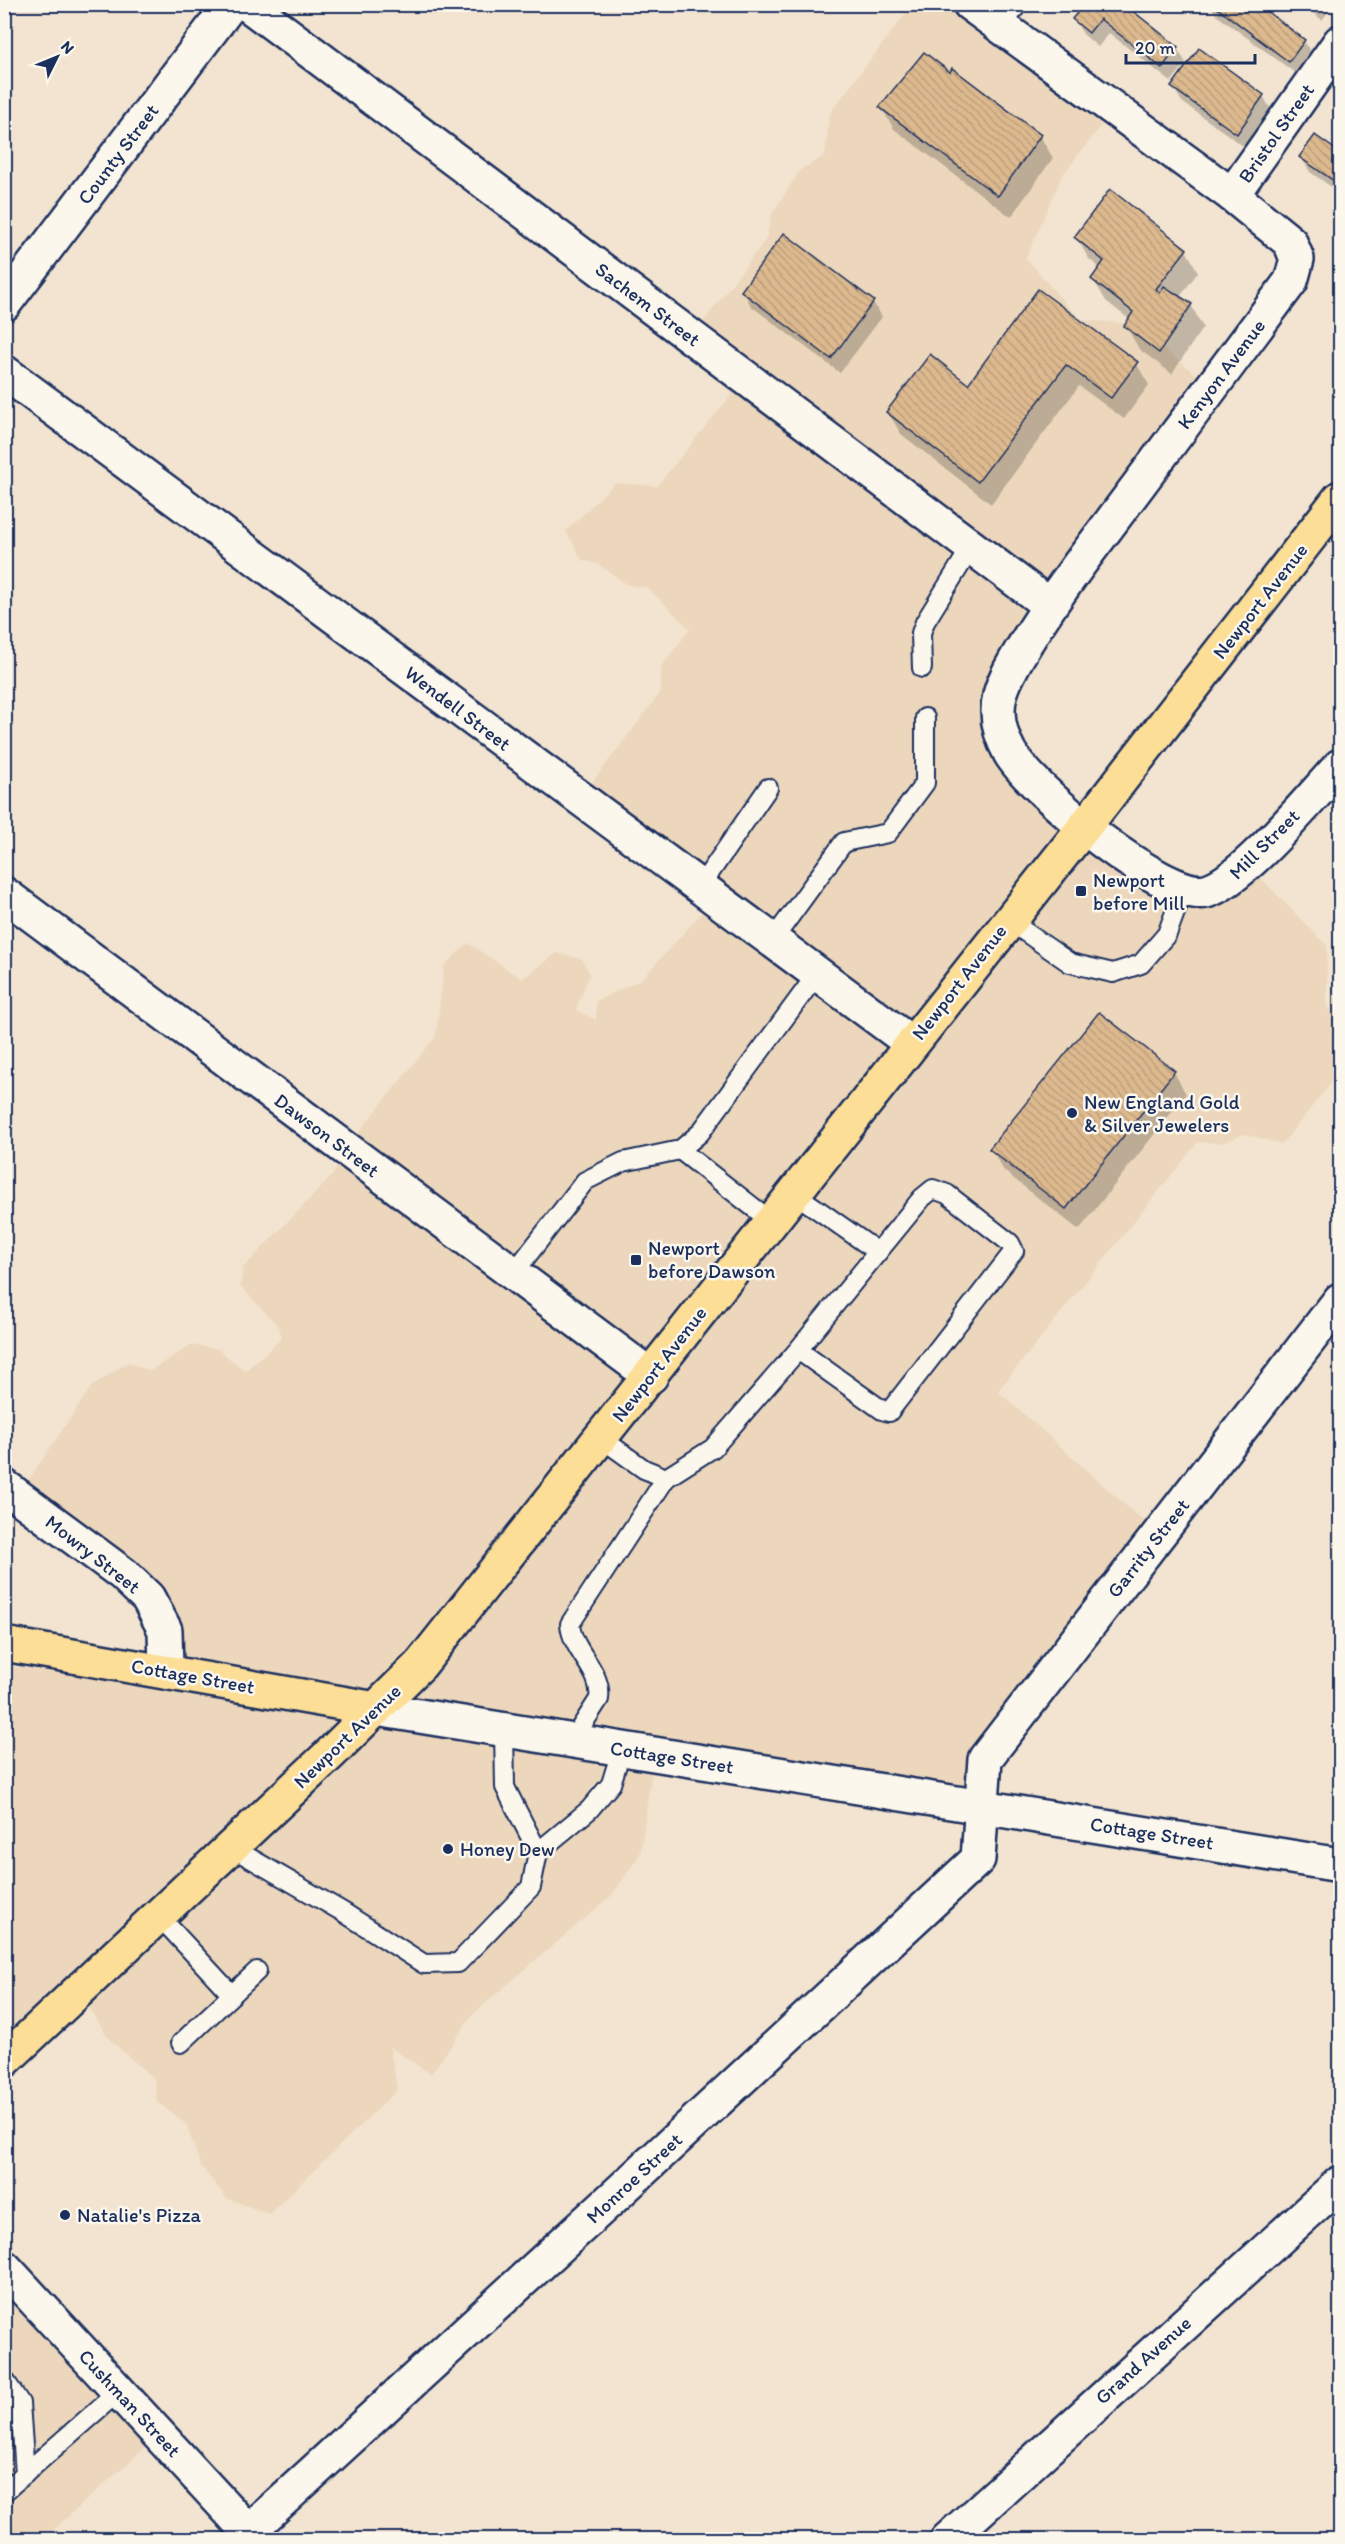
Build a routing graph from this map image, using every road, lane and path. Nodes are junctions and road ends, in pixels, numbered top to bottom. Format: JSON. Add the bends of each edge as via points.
{"nodes":[{"id":1,"x":231,"y":4,"type":"edge"},
{"id":2,"x":247,"y":4,"type":"edge"},
{"id":3,"x":970,"y":4,"type":"edge"},
{"id":4,"x":1010,"y":16,"type":"edge"},
{"id":5,"x":1341,"y":42,"type":"edge"},
{"id":6,"x":1232,"y":195,"type":"junction"},
{"id":7,"x":4,"y":304,"type":"edge"},
{"id":8,"x":4,"y":372,"type":"edge"},
{"id":9,"x":1341,"y":498,"type":"edge"},
{"id":10,"x":972,"y":546,"type":"junction"},
{"id":11,"x":1049,"y":604,"type":"junction"},
{"id":12,"x":922,"y":668,"type":"dead end"},
{"id":13,"x":925,"y":718,"type":"dead end"},
{"id":14,"x":1341,"y":766,"type":"edge"},
{"id":15,"x":768,"y":788,"type":"dead end"},
{"id":16,"x":1085,"y":826,"type":"junction"},
{"id":17,"x":700,"y":887,"type":"junction"},
{"id":18,"x":1183,"y":891,"type":"junction"},
{"id":19,"x":4,"y":894,"type":"edge"},
{"id":20,"x":1008,"y":920,"type":"junction"},
{"id":21,"x":772,"y":941,"type":"junction"},
{"id":22,"x":817,"y":974,"type":"junction"},
{"id":23,"x":911,"y":1043,"type":"junction"},
{"id":24,"x":680,"y":1150,"type":"junction"},
{"id":25,"x":794,"y":1193,"type":"junction"},
{"id":26,"x":772,"y":1222,"type":"junction"},
{"id":27,"x":878,"y":1252,"type":"junction"},
{"id":28,"x":513,"y":1274,"type":"junction"},
{"id":29,"x":1341,"y":1300,"type":"edge"},
{"id":30,"x":798,"y":1350,"type":"junction"},
{"id":31,"x":651,"y":1376,"type":"junction"},
{"id":32,"x":602,"y":1438,"type":"junction"},
{"id":33,"x":666,"y":1478,"type":"junction"},
{"id":34,"x":4,"y":1486,"type":"edge"},
{"id":35,"x":4,"y":1644,"type":"edge"},
{"id":36,"x":166,"y":1671,"type":"junction"},
{"id":37,"x":376,"y":1709,"type":"junction"},
{"id":38,"x":504,"y":1729,"type":"junction"},
{"id":39,"x":572,"y":1740,"type":"junction"},
{"id":40,"x":622,"y":1749,"type":"junction"},
{"id":41,"x":982,"y":1806,"type":"junction"},
{"id":42,"x":231,"y":1847,"type":"junction"},
{"id":43,"x":538,"y":1852,"type":"junction"},
{"id":44,"x":1341,"y":1865,"type":"edge"},
{"id":45,"x":159,"y":1916,"type":"junction"},
{"id":46,"x":257,"y":1971,"type":"dead end"},
{"id":47,"x":231,"y":1995,"type":"junction"},
{"id":48,"x":180,"y":2043,"type":"dead end"},
{"id":49,"x":4,"y":2061,"type":"edge"},
{"id":50,"x":1341,"y":2182,"type":"edge"},
{"id":51,"x":4,"y":2267,"type":"edge"},
{"id":52,"x":4,"y":2379,"type":"edge"},
{"id":53,"x":119,"y":2391,"type":"junction"},
{"id":54,"x":25,"y":2474,"type":"junction"},
{"id":55,"x":4,"y":2492,"type":"edge"},
{"id":56,"x":253,"y":2535,"type":"edge"},
{"id":57,"x":947,"y":2540,"type":"edge"}],
"edges":[{"from":1,"to":7,"type":"street","name":"County Street"},
{"from":2,"to":10,"type":"street","name":"Sachem Street"},
{"from":3,"to":4,"type":"street","name":"Kenyon Avenue"},
{"from":4,"to":6,"type":"street","name":"Kenyon Avenue"},
{"from":5,"to":6,"type":"street","name":"Bristol Street"},
{"from":6,"to":11,"type":"street","name":"Kenyon Avenue","via":[[1290,242],[1296,259],[1291,281]]},
{"from":8,"to":17,"type":"street","name":"Wendell Street"},
{"from":9,"to":16,"type":"main road","name":"Newport Avenue"},
{"from":10,"to":11,"type":"street","name":"Sachem Street"},
{"from":10,"to":12,"type":"lane","via":[[925,622],[921,633]]},
{"from":11,"to":16,"type":"street","name":"Kenyon Avenue","via":[[1011,667],[1000,696],[998,723],[1010,752],[1029,779]]},
{"from":13,"to":21,"type":"lane","via":[[925,783],[888,833],[844,842]]},
{"from":14,"to":18,"type":"street","name":"Mill Street","via":[[1226,883],[1205,891]]},
{"from":15,"to":17,"type":"lane"},
{"from":16,"to":18,"type":"street","via":[[1139,866]]},
{"from":16,"to":20,"type":"main road","name":"Newport Avenue"},
{"from":17,"to":21,"type":"street","name":"Wendell Street"},
{"from":18,"to":20,"type":"lane","via":[[1167,934],[1141,964],[1113,973],[1070,963]]},
{"from":19,"to":28,"type":"street","name":"Dawson Street"},
{"from":20,"to":23,"type":"main road","name":"Newport Avenue"},
{"from":21,"to":22,"type":"street","name":"Wendell Street"},
{"from":22,"to":23,"type":"street","name":"Wendell Street"},
{"from":22,"to":24,"type":"lane","via":[[700,1133]]},
{"from":23,"to":25,"type":"main road","name":"Newport Avenue"},
{"from":24,"to":26,"type":"lane"},
{"from":24,"to":28,"type":"lane","via":[[623,1162],[585,1181]]},
{"from":25,"to":26,"type":"main road","name":"Newport Avenue"},
{"from":25,"to":27,"type":"lane"},
{"from":26,"to":31,"type":"main road","name":"Newport Avenue"},
{"from":27,"to":30,"type":"lane"},
{"from":27,"to":30,"type":"lane","via":[[933,1189],[947,1194],[1010,1243],[1014,1251],[889,1412]]},
{"from":28,"to":31,"type":"street","name":"Dawson Street"},
{"from":29,"to":41,"type":"street","name":"Garrity Street","via":[[985,1759]]},
{"from":30,"to":33,"type":"lane","via":[[713,1448]]},
{"from":31,"to":32,"type":"main road","name":"Newport Avenue"},
{"from":32,"to":33,"type":"lane","via":[[644,1469]]},
{"from":32,"to":37,"type":"main road","name":"Newport Avenue","via":[[421,1664]]},
{"from":33,"to":39,"type":"lane","via":[[570,1624],[570,1634],[600,1692]]},
{"from":34,"to":36,"type":"street","name":"Mowry Street","via":[[123,1574],[148,1598],[165,1630]]},
{"from":35,"to":36,"type":"main road","name":"Cottage Street"},
{"from":36,"to":37,"type":"main road","name":"Cottage Street"},
{"from":37,"to":38,"type":"street","name":"Cottage Street"},
{"from":37,"to":42,"type":"main road","name":"Newport Avenue"},
{"from":38,"to":39,"type":"street","name":"Cottage Street"},
{"from":38,"to":43,"type":"lane","via":[[505,1787]]},
{"from":39,"to":40,"type":"street","name":"Cottage Street"},
{"from":40,"to":41,"type":"street","name":"Cottage Street"},
{"from":40,"to":43,"type":"lane","via":[[611,1784],[589,1810]]},
{"from":41,"to":44,"type":"street","name":"Cottage Street"},
{"from":41,"to":56,"type":"street","name":"Monroe Street","via":[[978,1859]]},
{"from":42,"to":43,"type":"lane","via":[[424,1964],[458,1963],[531,1887]]},
{"from":42,"to":45,"type":"main road","name":"Newport Avenue"},
{"from":45,"to":47,"type":"lane"},
{"from":45,"to":49,"type":"main road","name":"Newport Avenue"},
{"from":46,"to":47,"type":"lane"},
{"from":47,"to":48,"type":"lane"},
{"from":50,"to":57,"type":"street","name":"Grand Avenue"},
{"from":51,"to":53,"type":"street","name":"Cushman Street"},
{"from":52,"to":54,"type":"lane","via":[[21,2403]]},
{"from":53,"to":54,"type":"lane"},
{"from":53,"to":56,"type":"street","name":"Cushman Street"},
{"from":54,"to":55,"type":"lane"}]}
